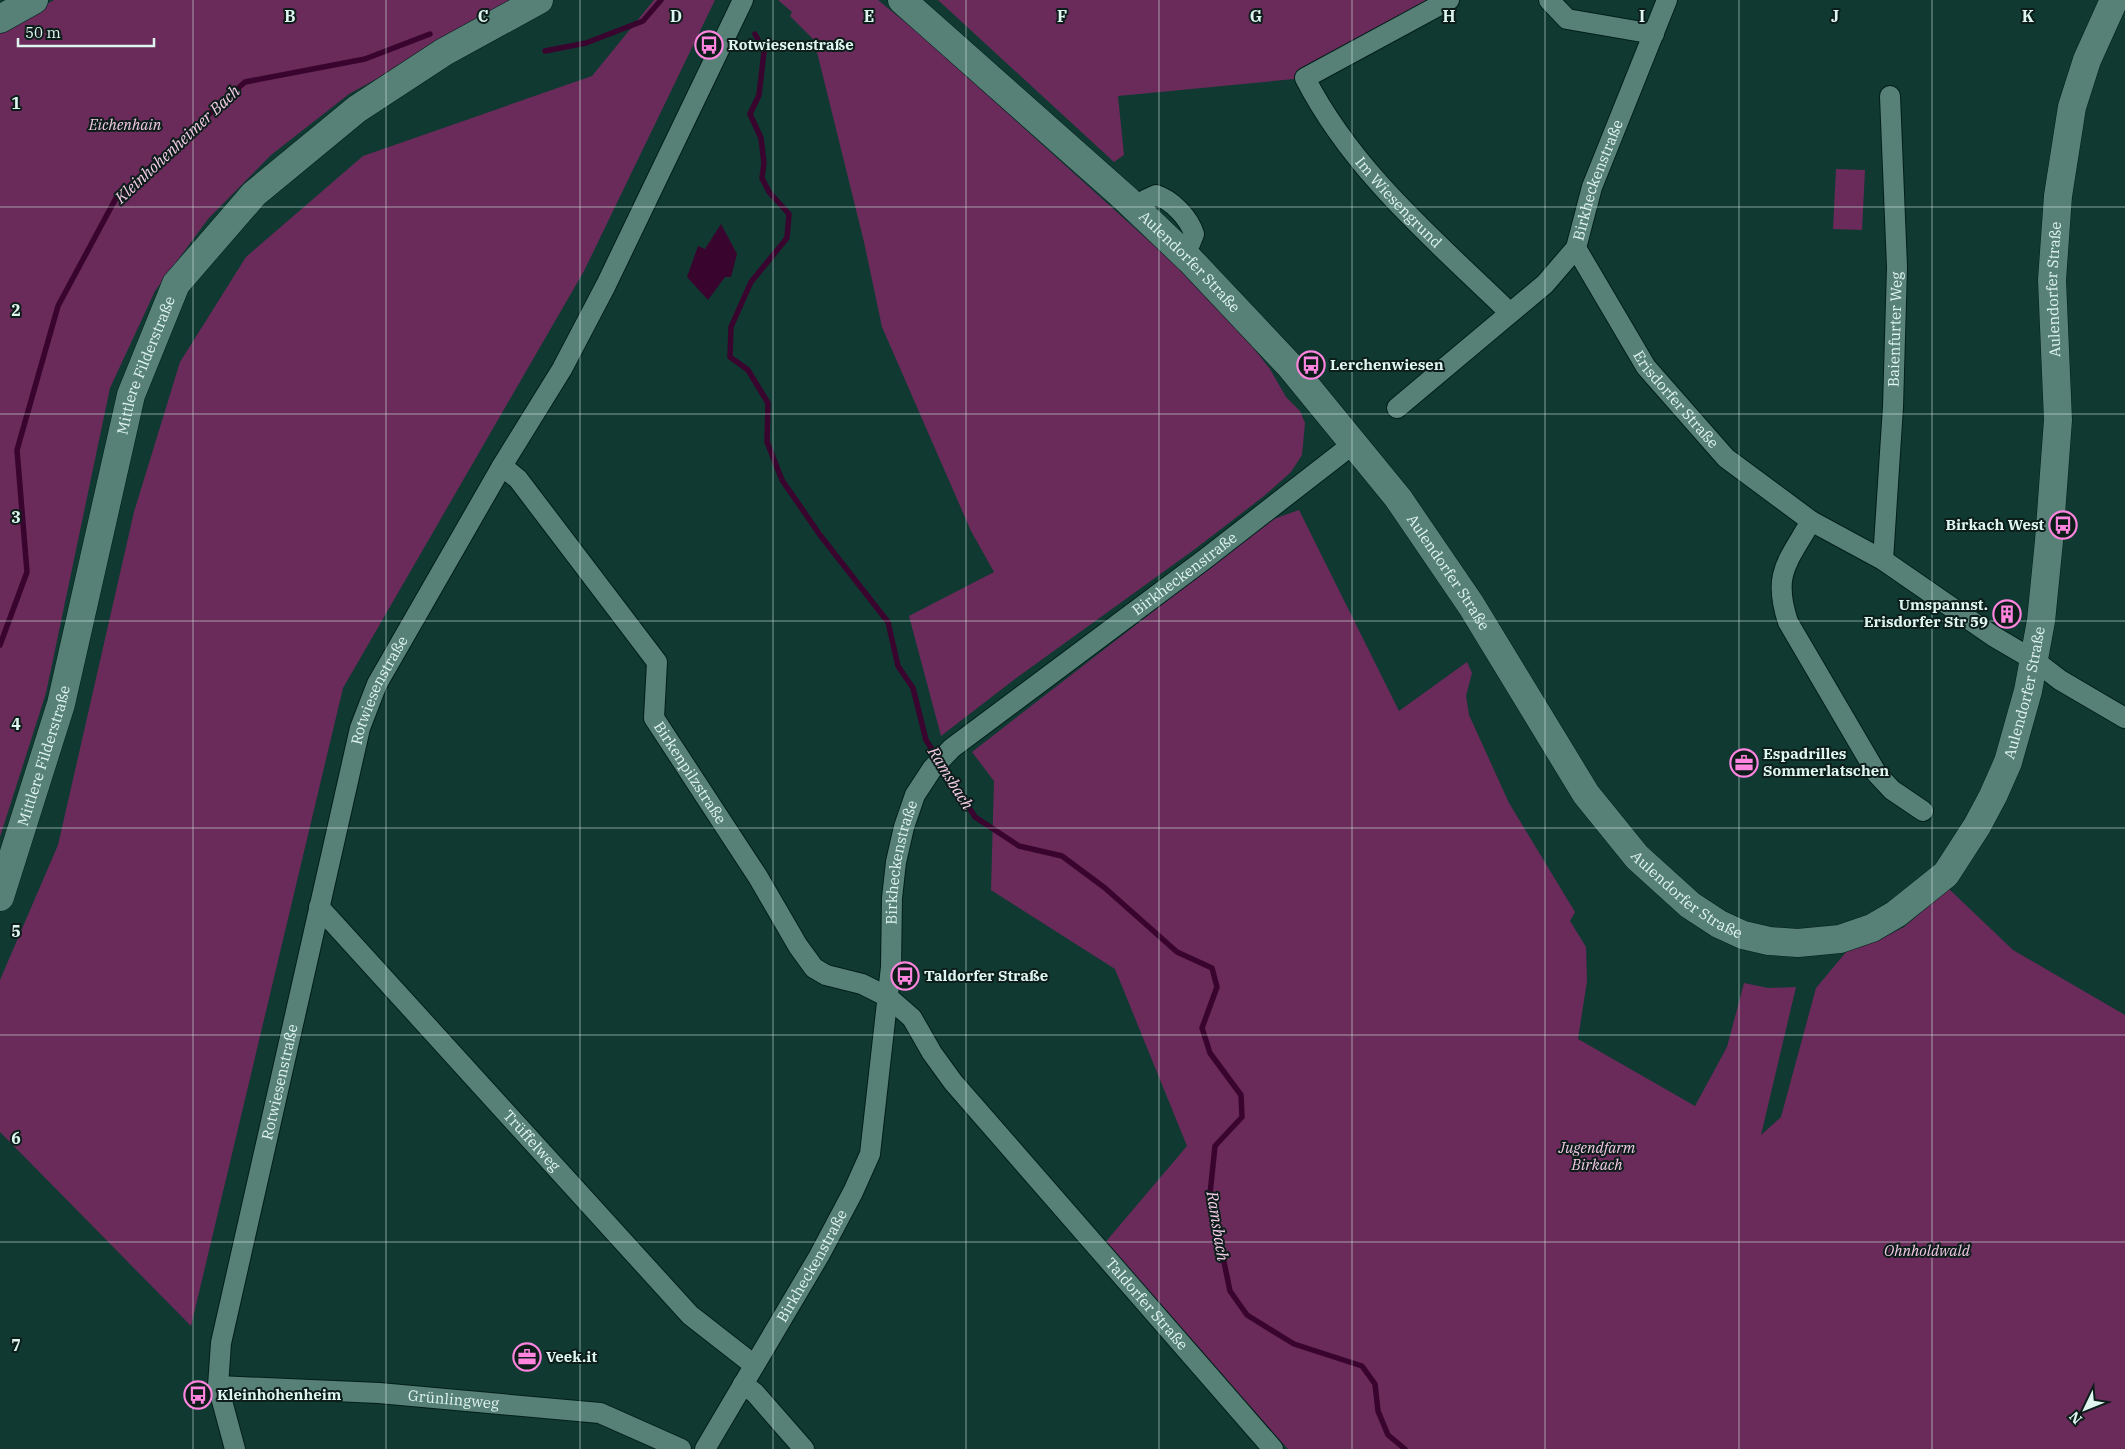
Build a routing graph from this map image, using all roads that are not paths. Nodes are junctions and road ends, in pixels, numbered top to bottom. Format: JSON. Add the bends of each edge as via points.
{"nodes":[{"id":1,"x":34,"y":0,"type":"edge"},
{"id":2,"x":540,"y":0,"type":"edge"},
{"id":3,"x":743,"y":0,"type":"edge"},
{"id":4,"x":902,"y":0,"type":"edge"},
{"id":5,"x":1449,"y":0,"type":"edge"},
{"id":6,"x":1549,"y":0,"type":"edge"},
{"id":7,"x":1667,"y":0,"type":"edge"},
{"id":8,"x":2114,"y":0,"type":"edge"},
{"id":9,"x":0,"y":19,"type":"edge"},
{"id":10,"x":1654,"y":34,"type":"junction"},
{"id":11,"x":1890,"y":96,"type":"dead end"},
{"id":12,"x":1145,"y":200,"type":"dead end"},
{"id":13,"x":1190,"y":244,"type":"dead end"},
{"id":14,"x":1576,"y":248,"type":"junction"},
{"id":15,"x":1510,"y":313,"type":"junction"},
{"id":16,"x":1397,"y":408,"type":"dead end"},
{"id":17,"x":1353,"y":444,"type":"junction"},
{"id":18,"x":502,"y":466,"type":"junction"},
{"id":19,"x":1811,"y":521,"type":"junction"},
{"id":20,"x":1882,"y":560,"type":"junction"},
{"id":21,"x":2034,"y":660,"type":"junction"},
{"id":22,"x":2125,"y":718,"type":"edge"},
{"id":23,"x":1923,"y":812,"type":"dead end"},
{"id":24,"x":0,"y":897,"type":"edge"},
{"id":25,"x":319,"y":908,"type":"junction"},
{"id":26,"x":888,"y":997,"type":"junction"},
{"id":27,"x":754,"y":1366,"type":"junction"},
{"id":28,"x":743,"y":1384,"type":"junction"},
{"id":29,"x":218,"y":1386,"type":"junction"},
{"id":30,"x":236,"y":1449,"type":"edge"},
{"id":31,"x":681,"y":1449,"type":"edge"},
{"id":32,"x":705,"y":1449,"type":"edge"},
{"id":33,"x":804,"y":1449,"type":"edge"},
{"id":34,"x":1273,"y":1449,"type":"edge"}],
"edges":[{"from":1,"to":9,"type":"main road"},
{"from":2,"to":24,"type":"main road","name":"Mittlere Filderstraße","via":[[444,52],[357,109],[254,194],[176,284],[131,395],[61,704]]},
{"from":3,"to":18,"type":"street","name":"Rotwiesenstraße","via":[[606,285],[562,369]]},
{"from":4,"to":17,"type":"main road","name":"Aulendorfer Straße","via":[[1125,198],[1215,284],[1290,366]]},
{"from":5,"to":15,"type":"street","name":"Im Wiesengrund","via":[[1305,78],[1336,131],[1382,189]]},
{"from":6,"to":10,"type":"street","via":[[1567,19]]},
{"from":7,"to":10,"type":"street","name":"Birkheckenstraße"},
{"from":8,"to":21,"type":"main road","name":"Aulendorfer Straße","via":[[2087,60],[2072,107],[2058,196],[2052,280],[2058,420],[2042,621]]},
{"from":10,"to":14,"type":"street","name":"Birkheckenstraße","via":[[1592,186]]},
{"from":11,"to":20,"type":"street","name":"Baienfurter Weg","via":[[1897,268],[1893,407]]},
{"from":12,"to":13,"type":"street","via":[[1156,195],[1166,198],[1191,224],[1194,234]]},
{"from":14,"to":15,"type":"street","name":"Birkheckenstraße","via":[[1545,284]]},
{"from":14,"to":19,"type":"street","name":"Erisdorfer Straße","via":[[1646,367],[1726,458]]},
{"from":15,"to":16,"type":"street","name":"Birkheckenstraße"},
{"from":17,"to":21,"type":"main road","name":"Aulendorfer Straße","via":[[1398,498],[1438,555],[1566,762],[1609,825],[1637,857],[1690,905],[1743,935],[1798,943],[1840,939],[1872,928],[1896,914],[1946,874],[1977,826],[2008,762]]},
{"from":17,"to":26,"type":"street","name":"Birkheckenstraße","via":[[952,748],[932,769],[915,795],[896,862]]},
{"from":18,"to":25,"type":"street","name":"Rotwiesenstraße","via":[[377,684],[360,728]]},
{"from":18,"to":26,"type":"street","name":"Birkenpilzstraße","via":[[518,479],[656,662],[654,718],[758,877],[798,946],[814,968],[826,975],[862,984]]},
{"from":19,"to":20,"type":"street","name":"Erisdorfer Straße"},
{"from":19,"to":23,"type":"street","via":[[1782,573],[1782,604],[1788,622],[1877,774],[1892,790]]},
{"from":20,"to":21,"type":"street","name":"Erisdorfer Straße"},
{"from":21,"to":22,"type":"street","name":"Erisdorfer Straße","via":[[2060,680]]},
{"from":25,"to":27,"type":"street","name":"Trüffelweg","via":[[690,1315]]},
{"from":25,"to":29,"type":"street","name":"Rotwiesenstraße","via":[[221,1343]]},
{"from":26,"to":27,"type":"street","name":"Birkheckenstraße","via":[[870,1154],[823,1248]]},
{"from":26,"to":34,"type":"street","name":"Taldorfer Straße","via":[[912,1018],[953,1082]]},
{"from":27,"to":28,"type":"street","name":"Birkheckenstraße"},
{"from":28,"to":32,"type":"street","name":"Birkheckenstraße"},
{"from":28,"to":33,"type":"street"},
{"from":29,"to":30,"type":"street","name":"Rotwiesenstraße"},
{"from":29,"to":31,"type":"street","name":"Grünlingweg","via":[[379,1393],[600,1413]]}]}
